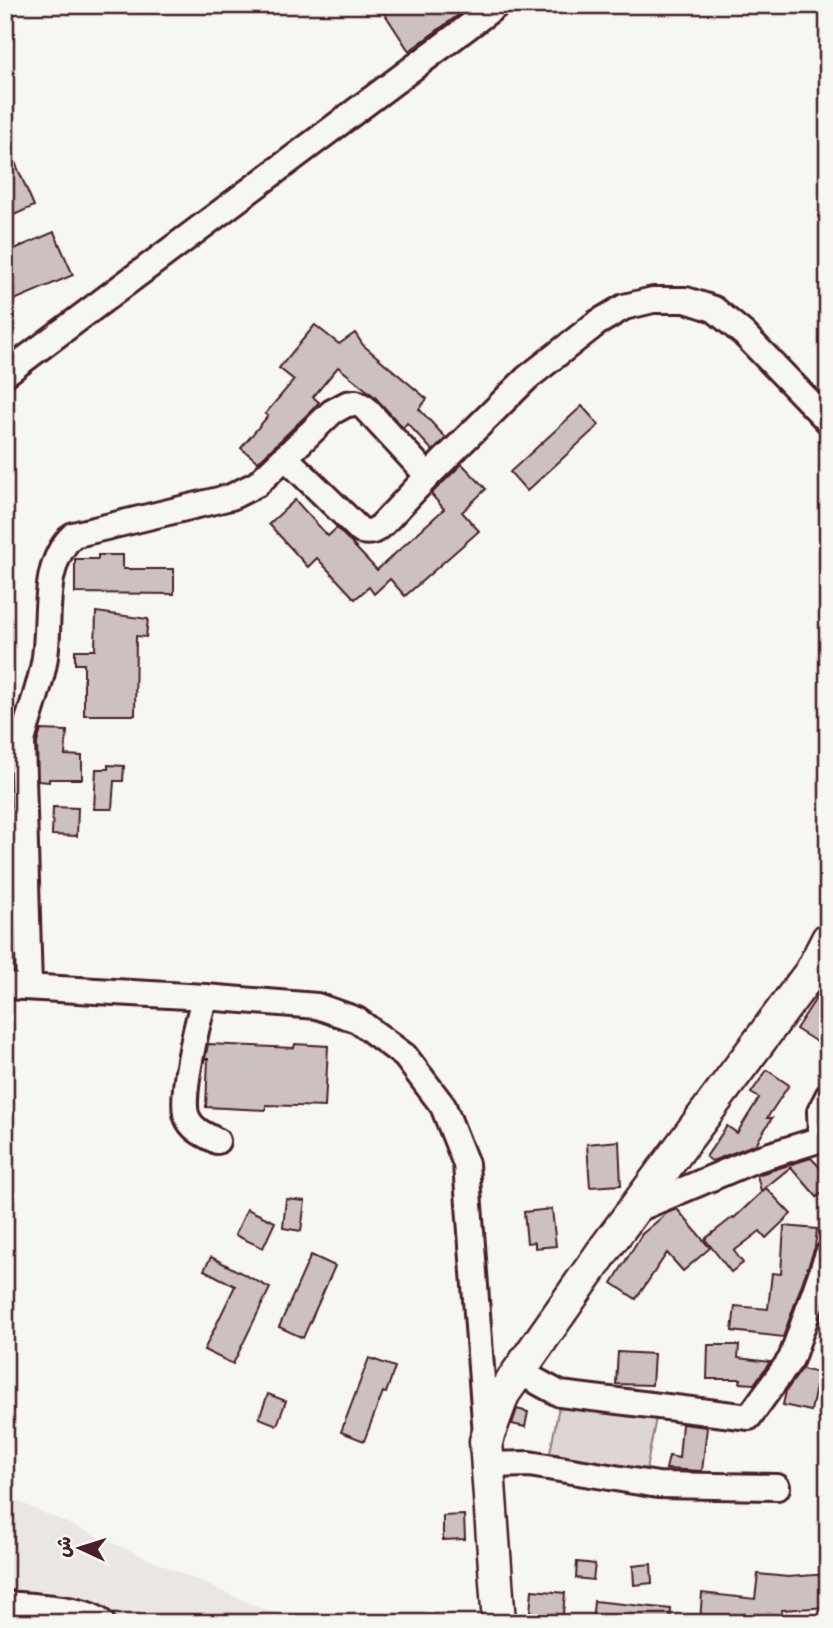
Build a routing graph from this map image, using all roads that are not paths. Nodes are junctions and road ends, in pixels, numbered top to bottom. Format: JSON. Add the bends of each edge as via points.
{"nodes":[{"id":1,"x":497,"y":5,"type":"edge"},
{"id":2,"x":5,"y":374,"type":"edge"},
{"id":3,"x":828,"y":421,"type":"edge"},
{"id":4,"x":285,"y":457,"type":"junction"},
{"id":5,"x":428,"y":476,"type":"junction"},
{"id":6,"x":828,"y":939,"type":"edge"},
{"id":7,"x":17,"y":986,"type":"edge"},
{"id":8,"x":205,"y":997,"type":"junction"},
{"id":9,"x":828,"y":1096,"type":"edge"},
{"id":10,"x":824,"y":1137,"type":"edge"},
{"id":11,"x":217,"y":1140,"type":"dead end"},
{"id":12,"x":632,"y":1211,"type":"junction"},
{"id":13,"x":828,"y":1254,"type":"edge"},
{"id":14,"x":518,"y":1371,"type":"junction"},
{"id":15,"x":487,"y":1453,"type":"junction"},
{"id":16,"x":777,"y":1487,"type":"dead end"},
{"id":17,"x":5,"y":1604,"type":"edge"},
{"id":18,"x":102,"y":1623,"type":"edge"},
{"id":19,"x":499,"y":1623,"type":"edge"}],
"edges":[{"from":1,"to":2,"type":"street"},
{"from":3,"to":5,"type":"street","via":[[714,309],[687,300],[653,300],[624,307],[597,323],[527,378]]},
{"from":4,"to":5,"type":"street","via":[[332,412],[356,403]]},
{"from":4,"to":5,"type":"street","via":[[361,531],[369,533],[383,525]]},
{"from":4,"to":7,"type":"street","via":[[257,484],[231,497],[73,536],[55,560],[45,661],[22,741]]},
{"from":6,"to":12,"type":"main road","via":[[811,972]]},
{"from":7,"to":8,"type":"street"},
{"from":8,"to":11,"type":"street","via":[[184,1097],[187,1117],[198,1133]]},
{"from":8,"to":15,"type":"street","via":[[317,1006],[357,1020],[405,1056],[443,1106],[466,1164]]},
{"from":9,"to":10,"type":"street","via":[[820,1112]]},
{"from":10,"to":12,"type":"street","via":[[754,1160]]},
{"from":12,"to":14,"type":"main road"},
{"from":13,"to":14,"type":"street","via":[[791,1359],[749,1417],[560,1394]]},
{"from":14,"to":15,"type":"main road","via":[[503,1394]]},
{"from":15,"to":16,"type":"street","via":[[658,1485]]},
{"from":15,"to":19,"type":"main road"},
{"from":17,"to":18,"type":"street","via":[[82,1612]]}]}
